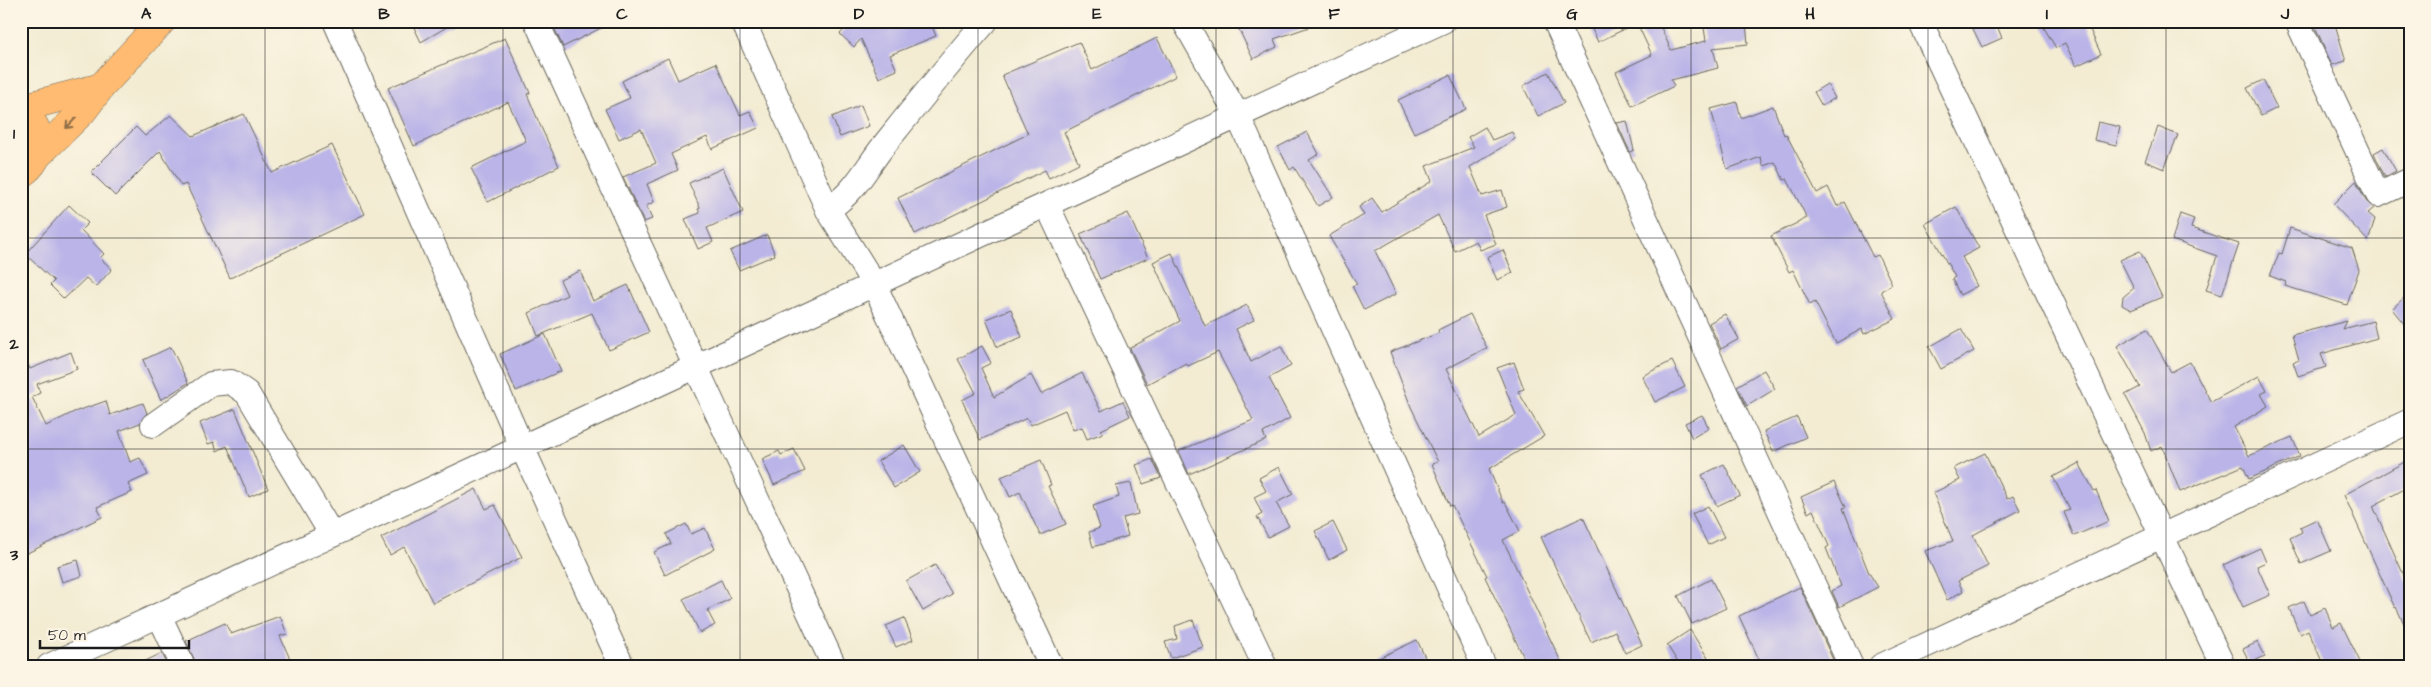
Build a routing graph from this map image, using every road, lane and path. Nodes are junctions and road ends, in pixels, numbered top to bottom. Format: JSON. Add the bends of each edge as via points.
{"nodes":[{"id":1,"x":162,"y":21,"type":"edge"},
{"id":2,"x":335,"y":21,"type":"edge"},
{"id":3,"x":536,"y":21,"type":"edge"},
{"id":4,"x":743,"y":21,"type":"edge"},
{"id":5,"x":986,"y":21,"type":"edge"},
{"id":6,"x":1184,"y":21,"type":"edge"},
{"id":7,"x":1443,"y":21,"type":"edge"},
{"id":8,"x":1555,"y":21,"type":"edge"},
{"id":9,"x":1920,"y":21,"type":"edge"},
{"id":10,"x":2296,"y":21,"type":"edge"},
{"id":11,"x":101,"y":87,"type":"junction"},
{"id":12,"x":21,"y":109,"type":"edge"},
{"id":13,"x":1238,"y":116,"type":"junction"},
{"id":14,"x":29,"y":165,"type":"edge"},
{"id":15,"x":2410,"y":180,"type":"edge"},
{"id":16,"x":1046,"y":205,"type":"junction"},
{"id":17,"x":828,"y":210,"type":"junction"},
{"id":18,"x":874,"y":284,"type":"junction"},
{"id":19,"x":697,"y":367,"type":"junction"},
{"id":20,"x":2410,"y":421,"type":"edge"},
{"id":21,"x":153,"y":425,"type":"dead end"},
{"id":22,"x":522,"y":447,"type":"junction"},
{"id":23,"x":332,"y":535,"type":"junction"},
{"id":24,"x":2162,"y":535,"type":"junction"},
{"id":25,"x":159,"y":615,"type":"junction"},
{"id":26,"x":50,"y":666,"type":"edge"},
{"id":27,"x":183,"y":666,"type":"edge"},
{"id":28,"x":622,"y":666,"type":"edge"},
{"id":29,"x":834,"y":666,"type":"edge"},
{"id":30,"x":1051,"y":666,"type":"edge"},
{"id":31,"x":1265,"y":666,"type":"edge"},
{"id":32,"x":1484,"y":666,"type":"edge"},
{"id":33,"x":1851,"y":666,"type":"edge"},
{"id":34,"x":1881,"y":666,"type":"edge"},
{"id":35,"x":2223,"y":666,"type":"edge"}],
"edges":[{"from":1,"to":11,"type":"main road"},
{"from":2,"to":22,"type":"street"},
{"from":3,"to":19,"type":"street"},
{"from":4,"to":17,"type":"street"},
{"from":5,"to":17,"type":"street","via":[[886,142],[846,198]]},
{"from":6,"to":13,"type":"street"},
{"from":7,"to":13,"type":"street"},
{"from":8,"to":33,"type":"street"},
{"from":9,"to":24,"type":"street"},
{"from":10,"to":15,"type":"street","via":[[2378,195]]},
{"from":11,"to":12,"type":"main road"},
{"from":11,"to":14,"type":"main road","one_way":true,"via":[[82,112]]},
{"from":12,"to":14,"type":"main road","via":[[37,128],[40,141]]},
{"from":13,"to":16,"type":"street"},
{"from":13,"to":32,"type":"street"},
{"from":16,"to":18,"type":"street"},
{"from":16,"to":31,"type":"street"},
{"from":17,"to":18,"type":"street"},
{"from":18,"to":19,"type":"street"},
{"from":18,"to":30,"type":"street"},
{"from":19,"to":22,"type":"street"},
{"from":19,"to":29,"type":"street"},
{"from":20,"to":24,"type":"street"},
{"from":21,"to":23,"type":"street","via":[[211,384],[230,382],[247,393]]},
{"from":22,"to":23,"type":"street"},
{"from":22,"to":28,"type":"street"},
{"from":23,"to":25,"type":"street"},
{"from":24,"to":34,"type":"street"},
{"from":24,"to":35,"type":"street"},
{"from":25,"to":26,"type":"street"},
{"from":25,"to":27,"type":"street"}]}
